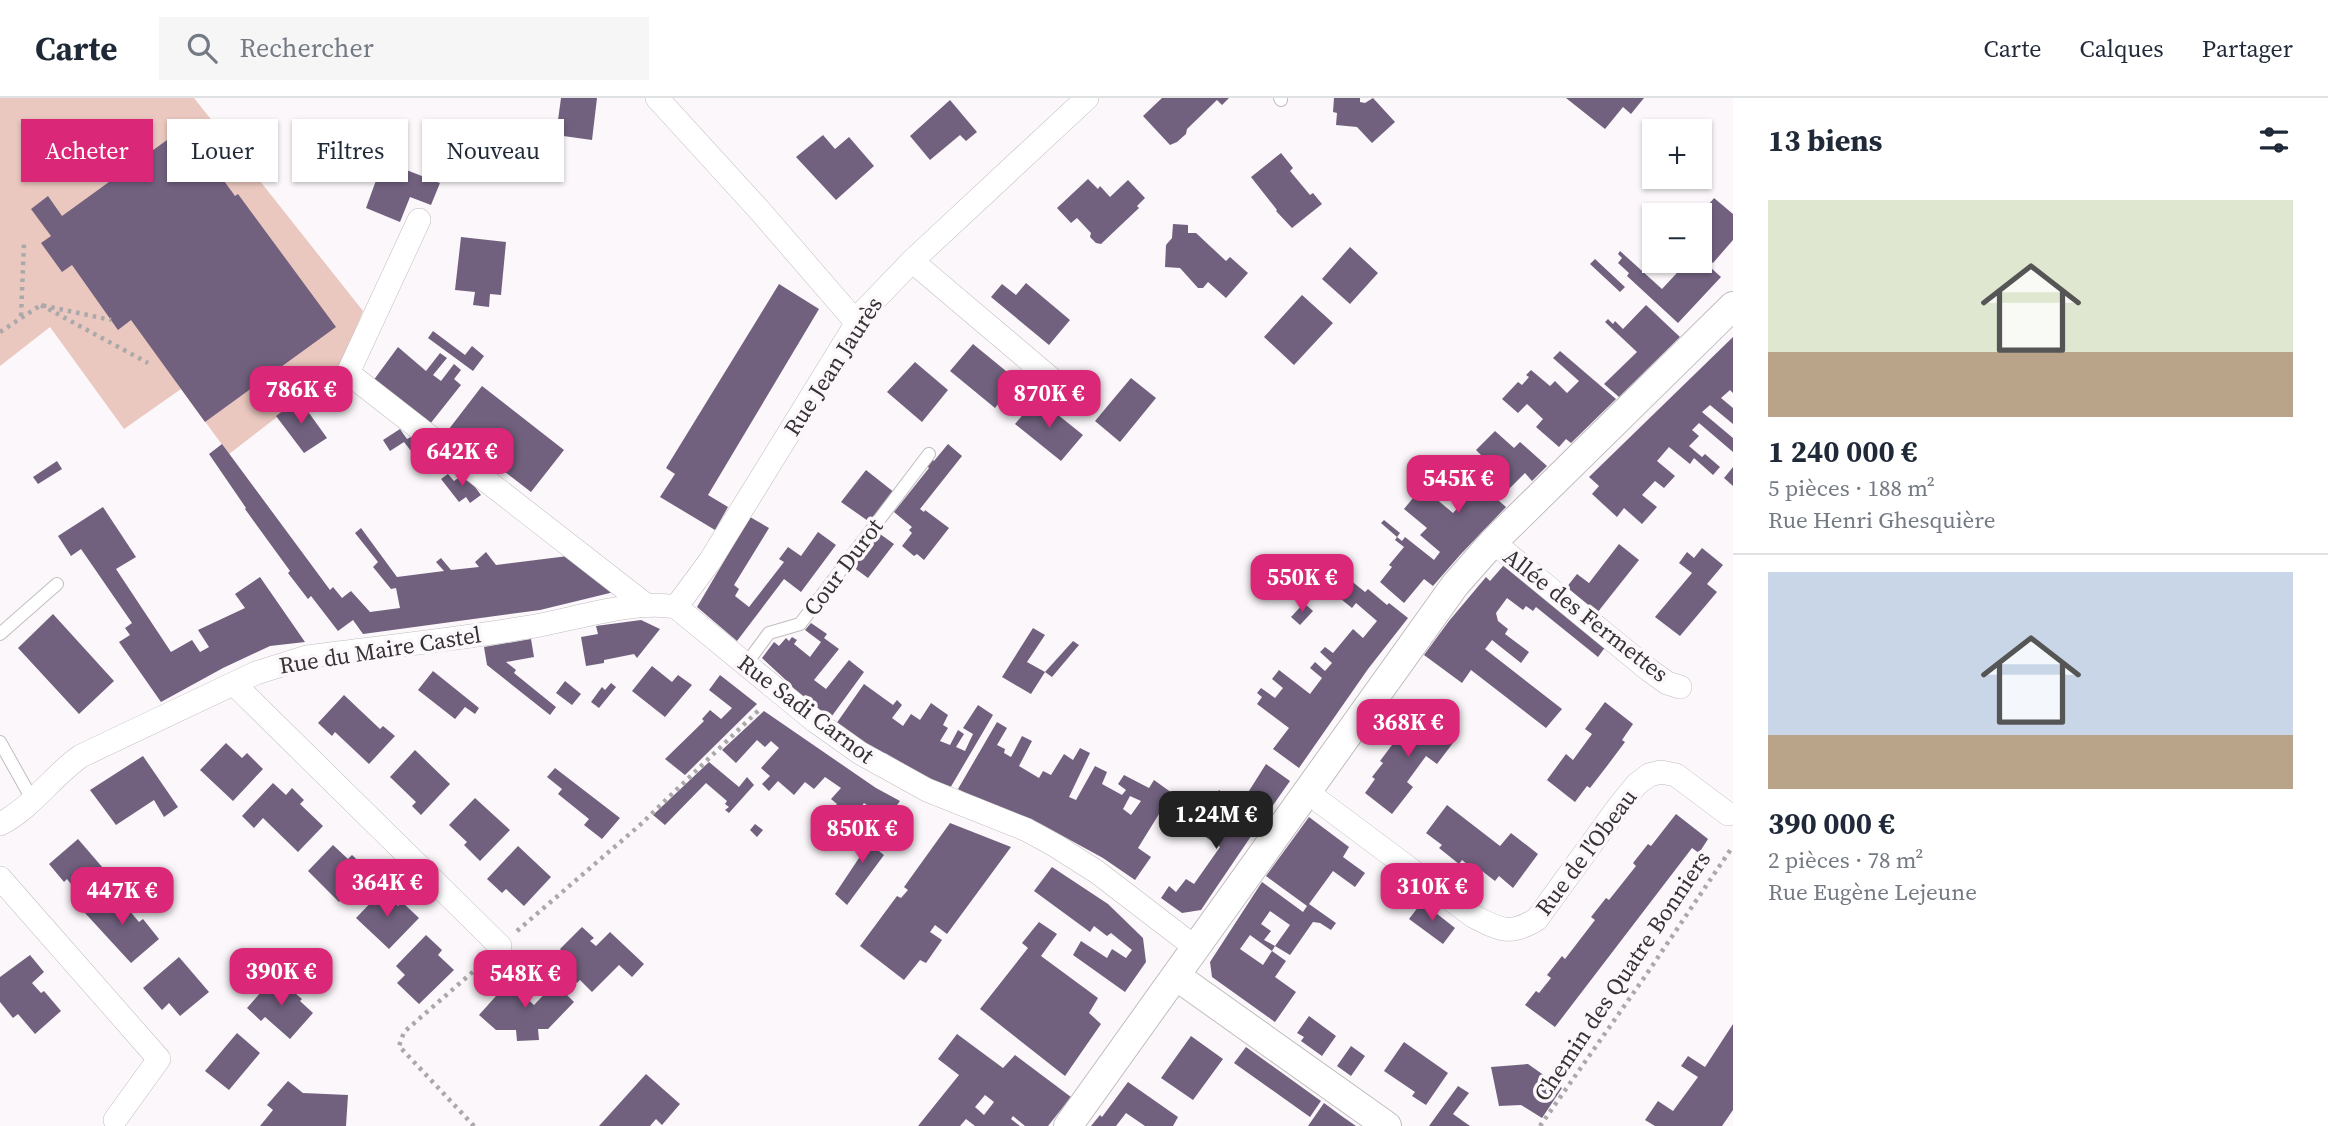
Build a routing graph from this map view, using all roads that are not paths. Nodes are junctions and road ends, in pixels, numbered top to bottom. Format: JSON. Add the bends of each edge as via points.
{"nodes":[{"id":1,"x":657,"y":98,"type":"edge"},
{"id":2,"x":1087,"y":98,"type":"edge"},
{"id":3,"x":419,"y":220,"type":"dead end"},
{"id":4,"x":912,"y":261,"type":"junction"},
{"id":5,"x":1733,"y":306,"type":"edge"},
{"id":6,"x":856,"y":321,"type":"junction"},
{"id":7,"x":1069,"y":394,"type":"dead end"},
{"id":8,"x":929,"y":454,"type":"dead end"},
{"id":9,"x":1493,"y":542,"type":"junction"},
{"id":10,"x":57,"y":584,"type":"dead end"},
{"id":11,"x":646,"y":605,"type":"junction"},
{"id":12,"x":676,"y":607,"type":"junction"},
{"id":13,"x":0,"y":634,"type":"edge"},
{"id":14,"x":746,"y":664,"type":"junction"},
{"id":15,"x":234,"y":684,"type":"junction"},
{"id":16,"x":1680,"y":687,"type":"dead end"},
{"id":17,"x":0,"y":742,"type":"edge"},
{"id":18,"x":1307,"y":792,"type":"junction"},
{"id":19,"x":32,"y":799,"type":"junction"},
{"id":20,"x":1728,"y":814,"type":"dead end"},
{"id":21,"x":0,"y":824,"type":"edge"},
{"id":22,"x":0,"y":878,"type":"edge"},
{"id":23,"x":500,"y":946,"type":"road end"},
{"id":24,"x":1196,"y":948,"type":"junction"},
{"id":25,"x":1176,"y":976,"type":"junction"},
{"id":26,"x":115,"y":1120,"type":"dead end"},
{"id":27,"x":1068,"y":1126,"type":"edge"},
{"id":28,"x":1387,"y":1126,"type":"edge"}],
"edges":[{"from":1,"to":6,"type":"street"},
{"from":2,"to":4,"type":"street","name":"Rue Jean Jaurès"},
{"from":3,"to":11,"type":"street","via":[[348,373]]},
{"from":4,"to":6,"type":"street","name":"Rue Jean Jaurès"},
{"from":4,"to":7,"type":"street"},
{"from":5,"to":9,"type":"street"},
{"from":6,"to":12,"type":"street","name":"Rue Jean Jaurès","via":[[710,561]]},
{"from":8,"to":14,"type":"lane","name":"Cour Durot","via":[[800,624],[769,634]]},
{"from":9,"to":16,"type":"street","name":"Allée des Fermettes","via":[[1649,670]]},
{"from":9,"to":18,"type":"street","via":[[1455,585]]},
{"from":10,"to":13,"type":"lane"},
{"from":11,"to":12,"type":"street","name":"Rue du Maire Castel"},
{"from":11,"to":15,"type":"street","name":"Rue du Maire Castel","via":[[527,628],[307,657]]},
{"from":12,"to":14,"type":"street","name":"Rue Sadi Carnot"},
{"from":14,"to":24,"type":"street","name":"Rue Sadi Carnot","via":[[841,741],[927,790],[1056,846]]},
{"from":15,"to":19,"type":"street","name":"Rue du Maire Castel","via":[[81,756]]},
{"from":15,"to":23,"type":"street"},
{"from":17,"to":19,"type":"lane"},
{"from":18,"to":20,"type":"street","name":"Rue de l'Obeau","via":[[1473,916],[1508,930],[1522,929],[1536,919],[1619,806],[1649,775],[1676,775]]},
{"from":18,"to":24,"type":"street"},
{"from":19,"to":21,"type":"street","name":"Rue du Maire Castel"},
{"from":22,"to":26,"type":"street","via":[[159,1059]]},
{"from":24,"to":25,"type":"street"},
{"from":25,"to":27,"type":"street"},
{"from":25,"to":28,"type":"street"}]}
